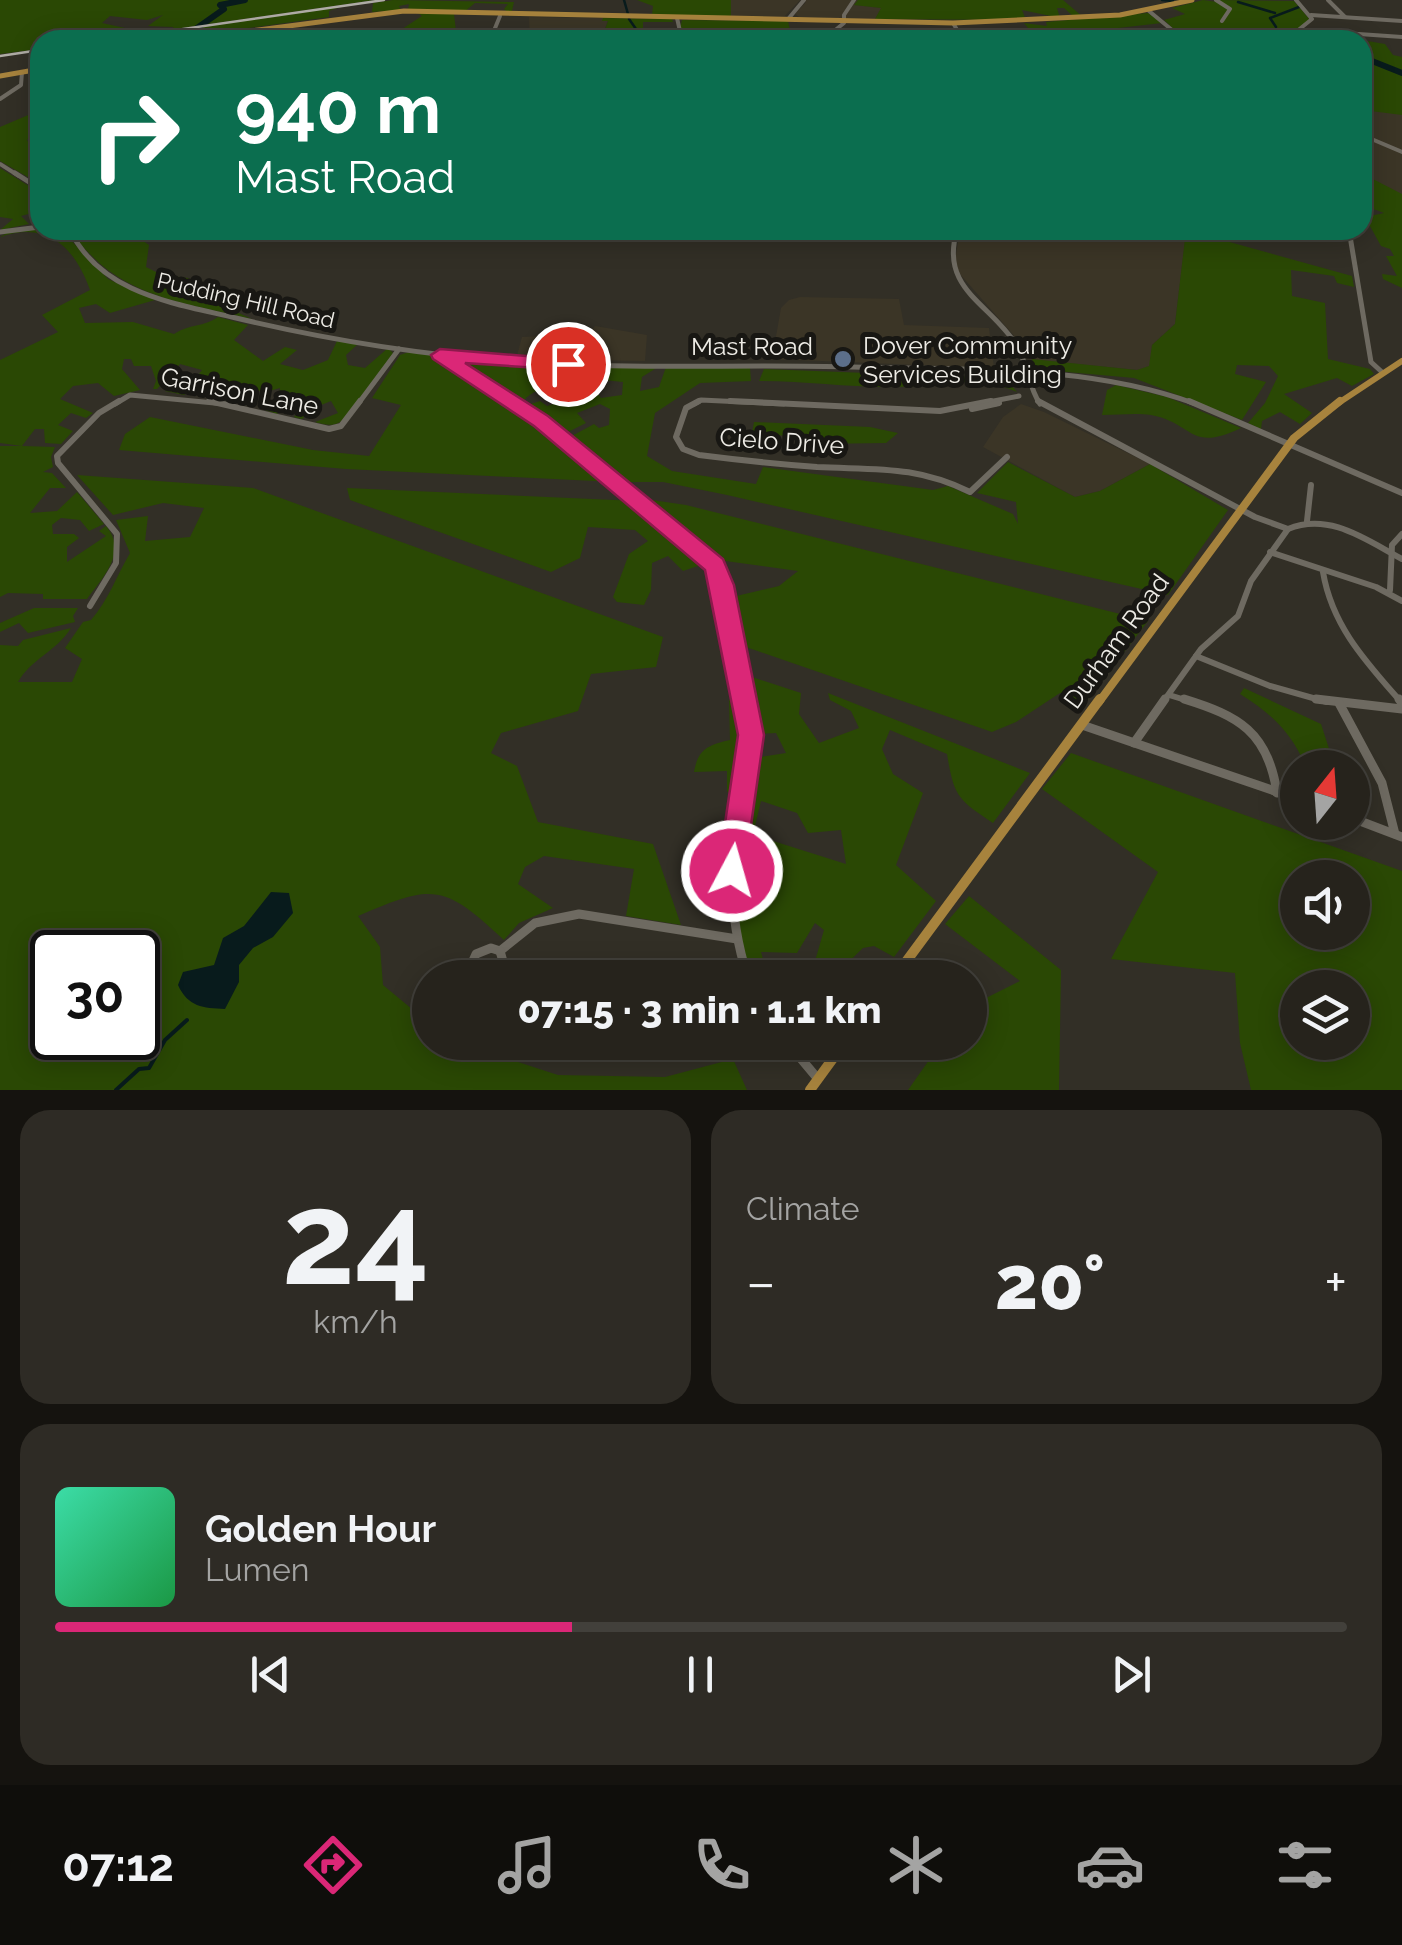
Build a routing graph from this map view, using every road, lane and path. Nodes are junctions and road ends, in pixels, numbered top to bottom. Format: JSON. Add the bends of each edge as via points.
{"nodes":[{"id":1,"x":804,"y":0,"type":"edge"},
{"id":2,"x":854,"y":0,"type":"edge"},
{"id":3,"x":1192,"y":0,"type":"edge"},
{"id":4,"x":1216,"y":0,"type":"edge"},
{"id":5,"x":1296,"y":0,"type":"edge"},
{"id":6,"x":1328,"y":0,"type":"edge"},
{"id":7,"x":1148,"y":11,"type":"junction"},
{"id":8,"x":1311,"y":15,"type":"junction"},
{"id":9,"x":500,"y":16,"type":"junction"},
{"id":10,"x":677,"y":18,"type":"junction"},
{"id":11,"x":789,"y":18,"type":"junction"},
{"id":12,"x":1346,"y":18,"type":"junction"},
{"id":13,"x":842,"y":20,"type":"junction"},
{"id":14,"x":1222,"y":21,"type":"dead end"},
{"id":15,"x":1402,"y":21,"type":"edge"},
{"id":16,"x":953,"y":23,"type":"junction"},
{"id":17,"x":249,"y":30,"type":"edge"},
{"id":18,"x":494,"y":30,"type":"edge"},
{"id":19,"x":680,"y":30,"type":"edge"},
{"id":20,"x":834,"y":30,"type":"edge"},
{"id":21,"x":958,"y":30,"type":"edge"},
{"id":22,"x":1172,"y":30,"type":"edge"},
{"id":23,"x":1301,"y":30,"type":"edge"},
{"id":24,"x":1372,"y":35,"type":"edge"},
{"id":25,"x":1402,"y":37,"type":"edge"},
{"id":26,"x":30,"y":70,"type":"edge"},
{"id":27,"x":22,"y":72,"type":"junction"},
{"id":28,"x":0,"y":76,"type":"edge"},
{"id":29,"x":0,"y":99,"type":"edge"},
{"id":30,"x":1372,"y":139,"type":"edge"},
{"id":31,"x":1402,"y":152,"type":"edge"},
{"id":32,"x":0,"y":164,"type":"edge"},
{"id":33,"x":30,"y":183,"type":"edge"},
{"id":34,"x":30,"y":228,"type":"edge"},
{"id":35,"x":0,"y":232,"type":"edge"},
{"id":36,"x":77,"y":240,"type":"edge"},
{"id":37,"x":954,"y":240,"type":"edge"},
{"id":38,"x":1350,"y":240,"type":"edge"},
{"id":39,"x":399,"y":349,"type":"junction"},
{"id":40,"x":440,"y":355,"type":"junction"},
{"id":41,"x":1402,"y":361,"type":"edge"},
{"id":42,"x":1383,"y":373,"type":"junction"},
{"id":43,"x":1027,"y":376,"type":"junction"},
{"id":44,"x":1031,"y":394,"type":"junction"},
{"id":45,"x":1288,"y":445,"type":"junction"},
{"id":46,"x":1007,"y":457,"type":"dead end"},
{"id":47,"x":1310,"y":485,"type":"dead end"},
{"id":48,"x":1402,"y":494,"type":"edge"},
{"id":49,"x":1240,"y":510,"type":"junction"},
{"id":50,"x":1308,"y":521,"type":"junction"},
{"id":51,"x":1288,"y":529,"type":"junction"},
{"id":52,"x":1402,"y":534,"type":"edge"},
{"id":53,"x":1270,"y":552,"type":"junction"},
{"id":54,"x":1391,"y":554,"type":"junction"},
{"id":55,"x":1402,"y":559,"type":"edge"},
{"id":56,"x":1323,"y":572,"type":"junction"},
{"id":57,"x":1390,"y":590,"type":"junction"},
{"id":58,"x":1402,"y":601,"type":"edge"},
{"id":59,"x":90,"y":606,"type":"dead end"},
{"id":60,"x":1196,"y":656,"type":"junction"},
{"id":61,"x":1169,"y":696,"type":"junction"},
{"id":62,"x":1338,"y":702,"type":"junction"},
{"id":63,"x":1402,"y":706,"type":"edge"},
{"id":64,"x":1082,"y":725,"type":"junction"},
{"id":65,"x":1134,"y":743,"type":"junction"},
{"id":66,"x":1277,"y":793,"type":"junction"},
{"id":67,"x":1280,"y":794,"type":"edge"},
{"id":68,"x":1370,"y":825,"type":"edge"},
{"id":69,"x":1398,"y":835,"type":"edge"},
{"id":70,"x":737,"y":939,"type":"junction"},
{"id":71,"x":500,"y":951,"type":"junction"},
{"id":72,"x":473,"y":960,"type":"edge"},
{"id":73,"x":503,"y":960,"type":"edge"},
{"id":74,"x":743,"y":960,"type":"edge"},
{"id":75,"x":907,"y":960,"type":"edge"},
{"id":76,"x":802,"y":1060,"type":"edge"},
{"id":77,"x":832,"y":1060,"type":"edge"},
{"id":78,"x":818,"y":1079,"type":"junction"},
{"id":79,"x":810,"y":1090,"type":"edge"}],
"edges":[{"from":1,"to":11,"type":"street"},
{"from":2,"to":13,"type":"street"},
{"from":3,"to":7,"type":"main road"},
{"from":4,"to":14,"type":"street","via":[[1230,9]]},
{"from":5,"to":8,"type":"street"},
{"from":6,"to":12,"type":"street"},
{"from":7,"to":16,"type":"main road"},
{"from":7,"to":22,"type":"street"},
{"from":8,"to":12,"type":"street"},
{"from":8,"to":23,"type":"street"},
{"from":9,"to":10,"type":"main road"},
{"from":9,"to":17,"type":"main road","via":[[382,12]]},
{"from":9,"to":18,"type":"street"},
{"from":10,"to":11,"type":"main road"},
{"from":10,"to":19,"type":"street"},
{"from":11,"to":13,"type":"main road"},
{"from":12,"to":15,"type":"street"},
{"from":13,"to":16,"type":"main road"},
{"from":13,"to":20,"type":"street"},
{"from":16,"to":21,"type":"street"},
{"from":24,"to":25,"type":"street"},
{"from":26,"to":27,"type":"main road"},
{"from":27,"to":28,"type":"main road"},
{"from":27,"to":29,"type":"street","via":[[21,85]]},
{"from":30,"to":31,"type":"street"},
{"from":32,"to":33,"type":"street"},
{"from":34,"to":35,"type":"street"},
{"from":36,"to":39,"type":"street","name":"Pudding Hill Road","via":[[98,268],[138,293]]},
{"from":37,"to":43,"type":"street","via":[[954,272],[1014,340]]},
{"from":38,"to":42,"type":"street","via":[[1372,365]]},
{"from":39,"to":40,"type":"street","name":"Pudding Hill Road"},
{"from":39,"to":59,"type":"street","name":"Garrison Lane","via":[[341,426],[328,429],[148,393],[106,408],[57,456],[121,546]]},
{"from":40,"to":43,"type":"street","name":"Mast Road"},
{"from":40,"to":70,"type":"street","via":[[541,421],[714,565],[751,735],[732,860]]},
{"from":41,"to":42,"type":"main road","name":"Durham Road"},
{"from":42,"to":45,"type":"main road","name":"Durham Road","via":[[1312,420]]},
{"from":43,"to":44,"type":"street"},
{"from":43,"to":45,"type":"street","name":"Mast Road","via":[[1140,387]]},
{"from":44,"to":46,"type":"street","name":"Cielo Drive","via":[[982,408],[931,412],[701,400],[686,408],[676,436],[683,449],[699,455],[909,467],[970,492]]},
{"from":44,"to":49,"type":"street","via":[[1056,417],[1136,451]]},
{"from":45,"to":48,"type":"street","name":"Mast Road"},
{"from":45,"to":49,"type":"main road","name":"Durham Road"},
{"from":47,"to":50,"type":"street"},
{"from":49,"to":51,"type":"street"},
{"from":49,"to":64,"type":"main road","name":"Durham Road"},
{"from":50,"to":51,"type":"street"},
{"from":50,"to":54,"type":"street"},
{"from":51,"to":53,"type":"street"},
{"from":52,"to":54,"type":"street"},
{"from":53,"to":56,"type":"street"},
{"from":53,"to":60,"type":"street","via":[[1238,616]]},
{"from":54,"to":55,"type":"street"},
{"from":54,"to":57,"type":"street"},
{"from":56,"to":57,"type":"street"},
{"from":56,"to":63,"type":"street","via":[[1338,626]]},
{"from":57,"to":58,"type":"street"},
{"from":60,"to":61,"type":"street"},
{"from":60,"to":62,"type":"street","via":[[1272,687]]},
{"from":61,"to":65,"type":"street"},
{"from":61,"to":66,"type":"street","via":[[1222,711],[1251,730],[1270,756]]},
{"from":62,"to":63,"type":"street"},
{"from":62,"to":69,"type":"street","via":[[1382,784]]},
{"from":64,"to":65,"type":"street"},
{"from":64,"to":75,"type":"main road","name":"Durham Road"},
{"from":65,"to":66,"type":"street"},
{"from":66,"to":67,"type":"street"},
{"from":68,"to":69,"type":"street"},
{"from":70,"to":71,"type":"street","via":[[556,915],[534,920]]},
{"from":70,"to":74,"type":"street"},
{"from":71,"to":72,"type":"street","via":[[491,948]]},
{"from":71,"to":73,"type":"street"},
{"from":76,"to":78,"type":"street"},
{"from":77,"to":78,"type":"main road"},
{"from":78,"to":79,"type":"main road"}]}
